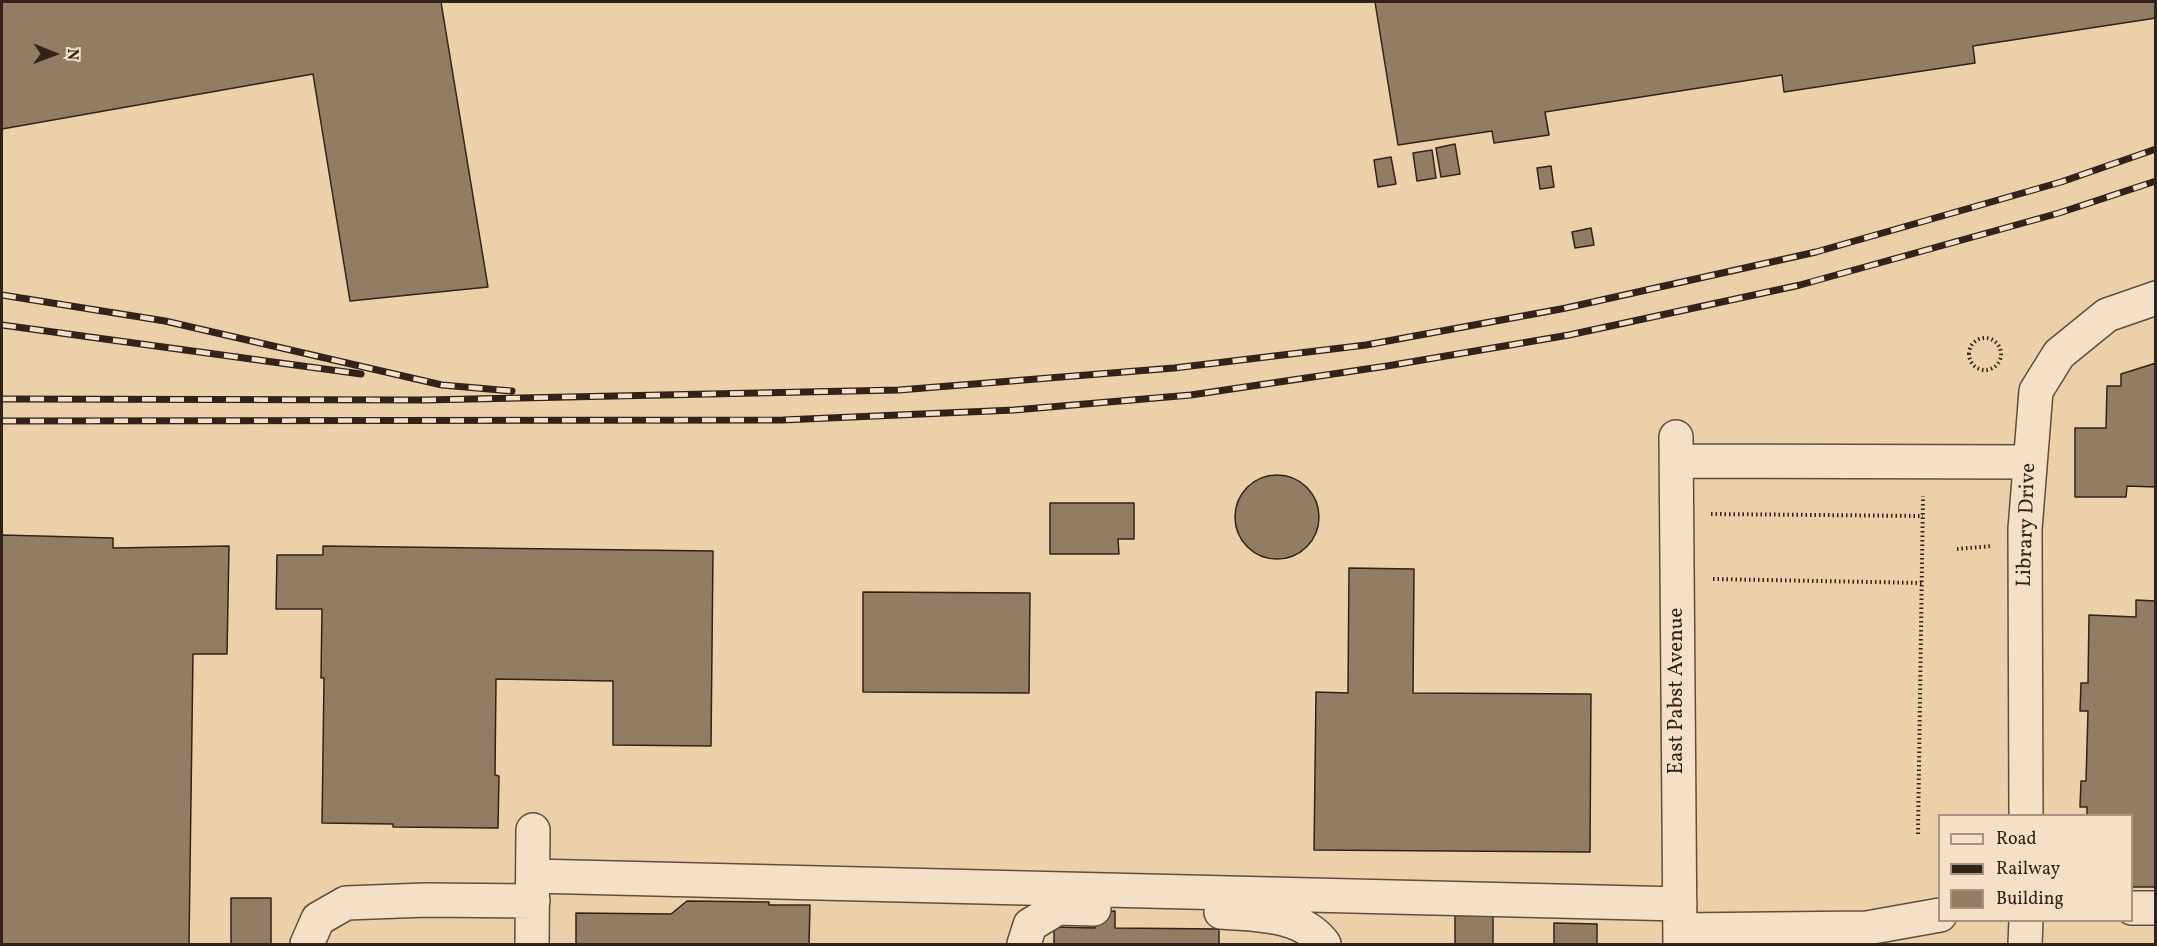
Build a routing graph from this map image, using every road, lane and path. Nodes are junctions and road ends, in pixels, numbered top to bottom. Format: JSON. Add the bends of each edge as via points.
{"nodes":[{"id":1,"x":2156,"y":298,"type":"edge"},
{"id":2,"x":2001,"y":359,"type":"joint"},
{"id":3,"x":1924,"y":462,"type":"junction"},
{"id":4,"x":2030,"y":462,"type":"junction"},
{"id":5,"x":1701,"y":513,"type":"dead end"},
{"id":6,"x":1923,"y":516,"type":"junction"},
{"id":7,"x":2000,"y":546,"type":"dead end"},
{"id":8,"x":1958,"y":549,"type":"dead end"},
{"id":9,"x":1711,"y":579,"type":"dead end"},
{"id":10,"x":1923,"y":583,"type":"junction"},
{"id":11,"x":2026,"y":814,"type":"edge"},
{"id":12,"x":533,"y":830,"type":"dead end"},
{"id":13,"x":1918,"y":834,"type":"dead end"},
{"id":14,"x":533,"y":889,"type":"junction"},
{"id":15,"x":2133,"y":908,"type":"edge"},
{"id":16,"x":2156,"y":908,"type":"edge"},
{"id":17,"x":1938,"y":915,"type":"edge"},
{"id":18,"x":2026,"y":922,"type":"edge"},
{"id":19,"x":1680,"y":926,"type":"edge"},
{"id":20,"x":307,"y":945,"type":"edge"},
{"id":21,"x":532,"y":945,"type":"edge"},
{"id":22,"x":1024,"y":945,"type":"edge"},
{"id":23,"x":1324,"y":945,"type":"edge"},
{"id":24,"x":2025,"y":945,"type":"edge"}],
"edges":[{"from":1,"to":4,"type":"street","name":"Library Drive","via":[[2107,315],[2058,354],[2036,391]]},
{"from":2,"to":2,"type":"path","via":[[1990,370],[1980,370],[1971,363],[1971,347],[1979,339],[1990,339],[1998,345]]},
{"from":3,"to":4,"type":"street"},
{"from":3,"to":6,"type":"path"},
{"from":3,"to":19,"type":"street","name":"East Pabst Avenue","via":[[1676,449]]},
{"from":4,"to":11,"type":"street","name":"Library Drive","via":[[2025,529]]},
{"from":5,"to":6,"type":"path"},
{"from":6,"to":10,"type":"path"},
{"from":7,"to":8,"type":"path"},
{"from":9,"to":10,"type":"path"},
{"from":10,"to":13,"type":"path"},
{"from":12,"to":14,"type":"street"},
{"from":14,"to":19,"type":"street"},
{"from":14,"to":20,"type":"street","via":[[346,903],[318,919]]},
{"from":14,"to":21,"type":"street"},
{"from":15,"to":16,"type":"street"},
{"from":17,"to":19,"type":"street","via":[[1867,928]]},
{"from":18,"to":24,"type":"street"},
{"from":22,"to":23,"type":"street","via":[[1030,925],[1058,908],[1222,912],[1292,920]]}]}
